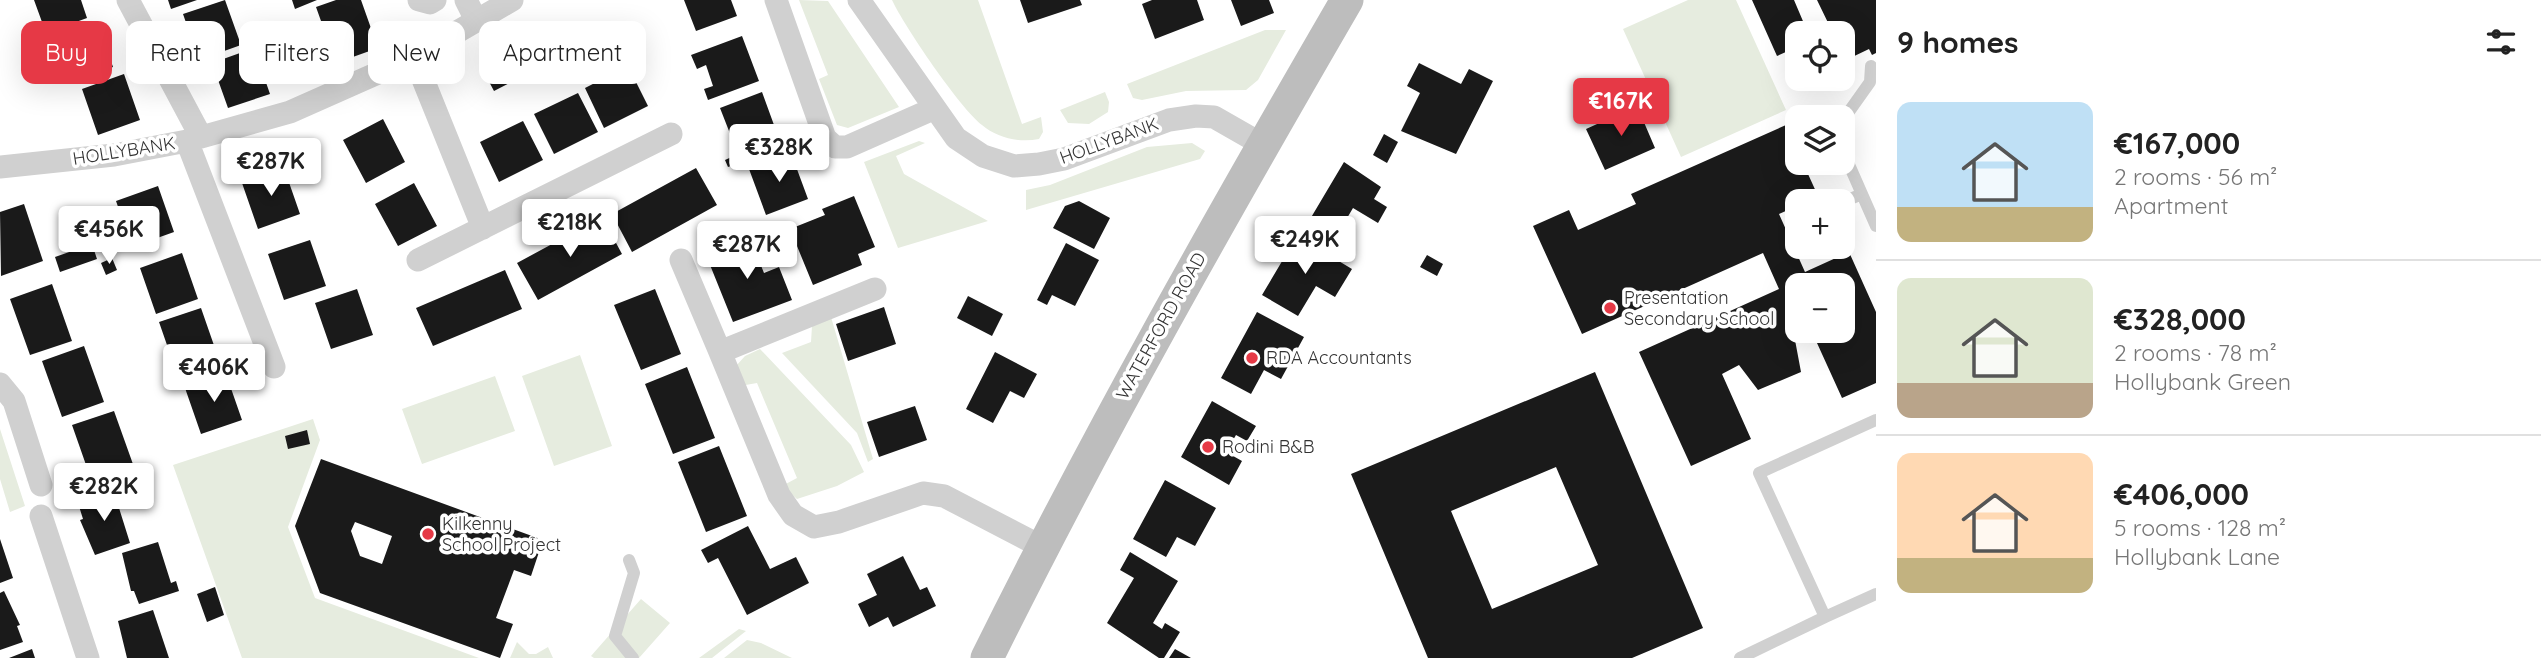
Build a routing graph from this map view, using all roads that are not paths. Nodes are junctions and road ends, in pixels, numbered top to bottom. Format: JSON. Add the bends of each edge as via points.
{"nodes":[{"id":1,"x":128,"y":0,"type":"edge"},
{"id":2,"x":419,"y":0,"type":"edge"},
{"id":3,"x":435,"y":0,"type":"edge"},
{"id":4,"x":512,"y":0,"type":"edge"},
{"id":5,"x":776,"y":0,"type":"edge"},
{"id":6,"x":859,"y":0,"type":"edge"},
{"id":7,"x":1346,"y":0,"type":"edge"},
{"id":8,"x":471,"y":10,"type":"edge"},
{"id":9,"x":1871,"y":66,"type":"dead end"},
{"id":10,"x":368,"y":77,"type":"edge"},
{"id":11,"x":425,"y":84,"type":"edge"},
{"id":12,"x":1854,"y":105,"type":"edge"},
{"id":13,"x":933,"y":109,"type":"junction"},
{"id":14,"x":671,"y":134,"type":"dead end"},
{"id":15,"x":194,"y":139,"type":"junction"},
{"id":16,"x":1263,"y":145,"type":"junction"},
{"id":17,"x":0,"y":167,"type":"edge"},
{"id":18,"x":1854,"y":175,"type":"edge"},
{"id":19,"x":1862,"y":194,"type":"junction"},
{"id":20,"x":1855,"y":197,"type":"edge"},
{"id":21,"x":1876,"y":226,"type":"edge"},
{"id":22,"x":483,"y":228,"type":"junction"},
{"id":23,"x":418,"y":260,"type":"dead end"},
{"id":24,"x":681,"y":260,"type":"dead end"},
{"id":25,"x":875,"y":289,"type":"dead end"},
{"id":26,"x":720,"y":352,"type":"junction"},
{"id":27,"x":274,"y":367,"type":"dead end"},
{"id":28,"x":0,"y":384,"type":"edge"},
{"id":29,"x":1876,"y":420,"type":"edge"},
{"id":30,"x":41,"y":485,"type":"dead end"},
{"id":31,"x":41,"y":516,"type":"dead end"},
{"id":32,"x":1042,"y":547,"type":"junction"},
{"id":33,"x":629,"y":560,"type":"dead end"},
{"id":34,"x":1876,"y":593,"type":"edge"},
{"id":35,"x":1825,"y":617,"type":"junction"},
{"id":36,"x":88,"y":658,"type":"edge"},
{"id":37,"x":633,"y":658,"type":"edge"},
{"id":38,"x":987,"y":658,"type":"edge"},
{"id":39,"x":1740,"y":658,"type":"edge"}],
"edges":[{"from":1,"to":15,"type":"street"},
{"from":2,"to":3,"type":"street"},
{"from":4,"to":8,"type":"street","name":"HOLLYBANK"},
{"from":5,"to":13,"type":"street","via":[[825,138],[835,147],[847,147]]},
{"from":6,"to":13,"type":"street","name":"HOLLYBANK"},
{"from":7,"to":16,"type":"main road","name":"WATERFORD ROAD"},
{"from":9,"to":12,"type":"lane","via":[[1870,82]]},
{"from":10,"to":15,"type":"street","name":"HOLLYBANK","via":[[290,112]]},
{"from":11,"to":22,"type":"street"},
{"from":13,"to":16,"type":"street","name":"HOLLYBANK","via":[[956,138],[983,156],[1014,166],[1064,159],[1169,120],[1196,116],[1214,117]]},
{"from":14,"to":22,"type":"street"},
{"from":15,"to":17,"type":"street","name":"HOLLYBANK","via":[[114,155]]},
{"from":15,"to":27,"type":"street"},
{"from":16,"to":32,"type":"main road","name":"WATERFORD ROAD"},
{"from":18,"to":19,"type":"lane"},
{"from":19,"to":20,"type":"lane"},
{"from":19,"to":21,"type":"lane"},
{"from":22,"to":23,"type":"street"},
{"from":24,"to":26,"type":"street"},
{"from":25,"to":26,"type":"street"},
{"from":26,"to":32,"type":"street","via":[[779,495],[793,515],[814,527],[923,493],[944,496]]},
{"from":28,"to":30,"type":"street","via":[[14,401]]},
{"from":29,"to":35,"type":"lane","via":[[1759,473]]},
{"from":31,"to":36,"type":"street"},
{"from":32,"to":38,"type":"main road","name":"WATERFORD ROAD"},
{"from":33,"to":37,"type":"lane","via":[[634,573],[615,636]]},
{"from":34,"to":35,"type":"lane"},
{"from":35,"to":39,"type":"lane"}]}
